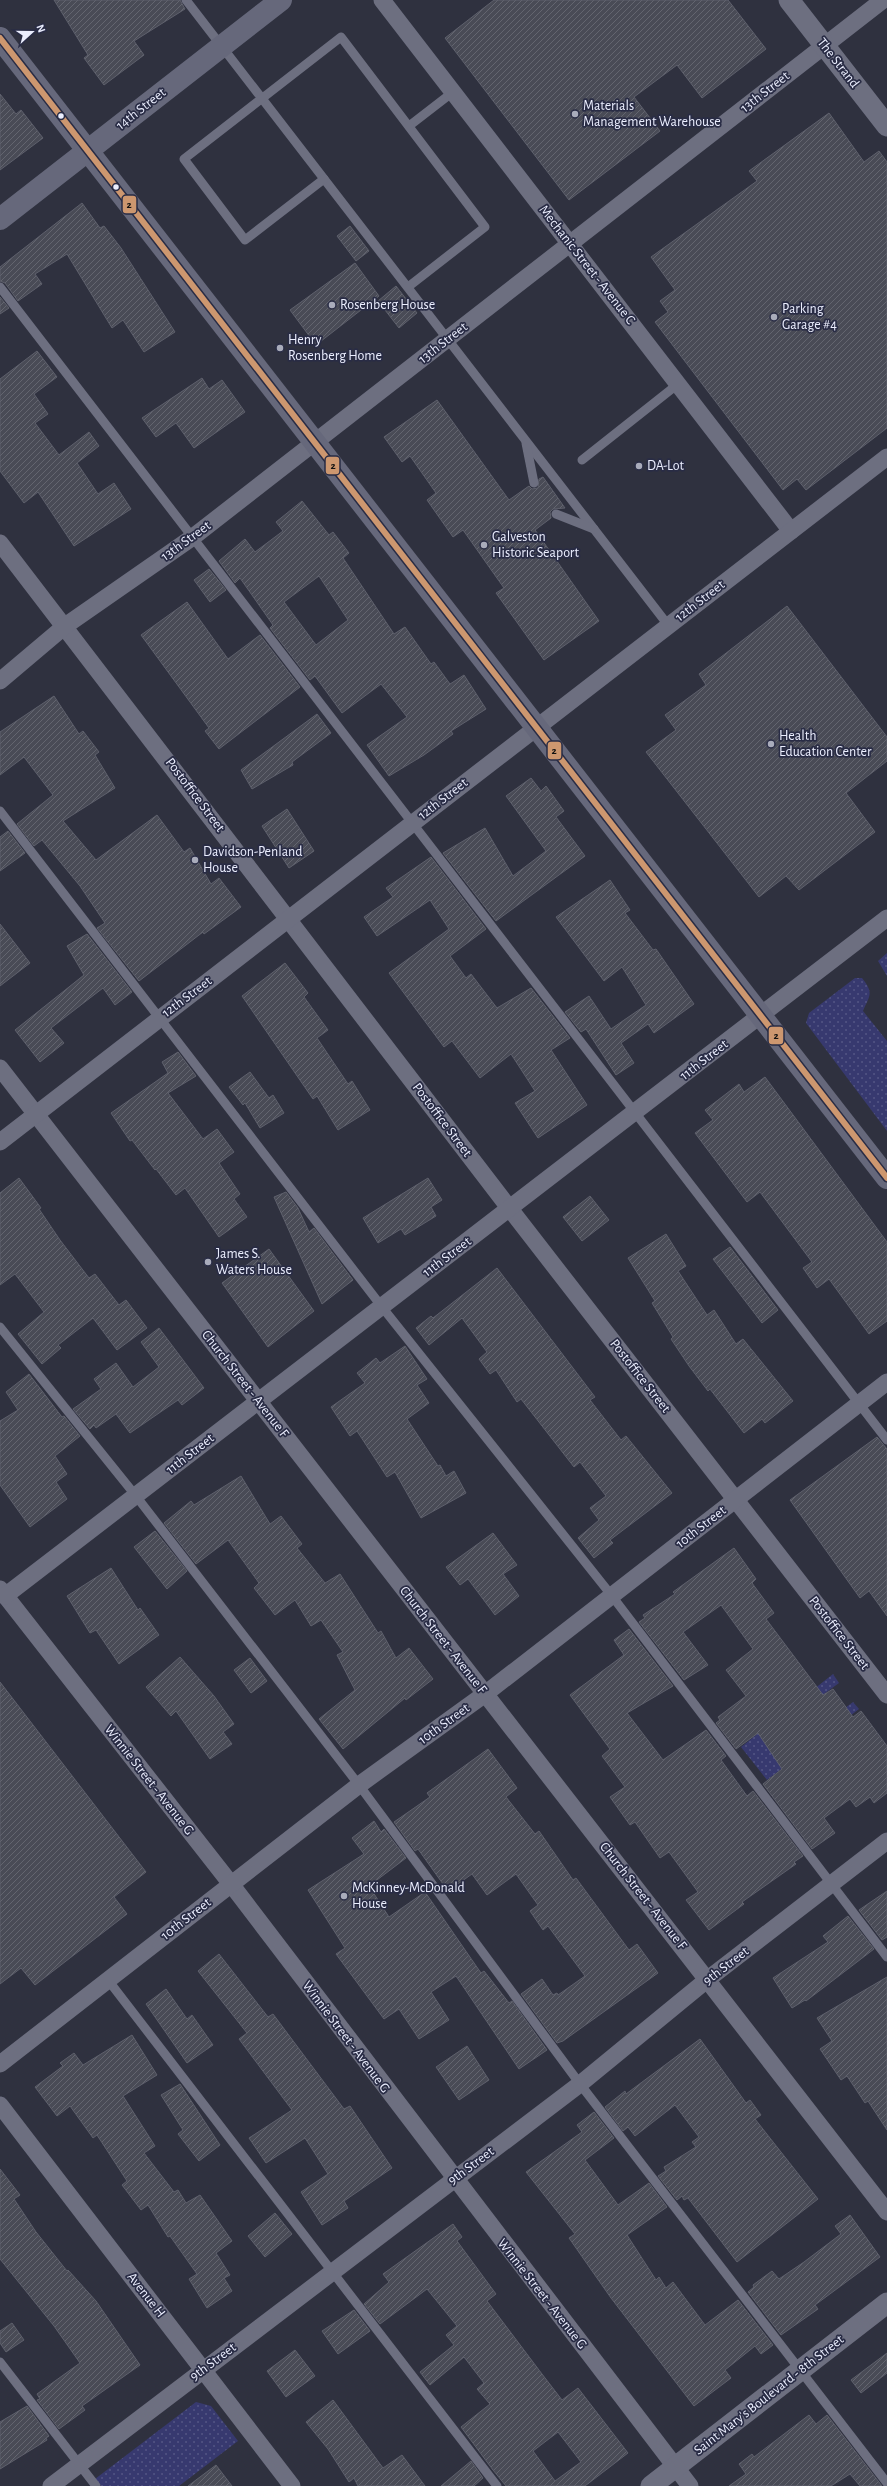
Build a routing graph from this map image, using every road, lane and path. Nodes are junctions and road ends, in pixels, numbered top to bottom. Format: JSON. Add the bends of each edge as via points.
{"nodes":[{"id":1,"x":186,"y":0,"type":"edge"},
{"id":2,"x":281,"y":0,"type":"edge"},
{"id":3,"x":382,"y":0,"type":"edge"},
{"id":4,"x":789,"y":0,"type":"edge"},
{"id":5,"x":883,"y":0,"type":"edge"},
{"id":6,"x":0,"y":38,"type":"edge"},
{"id":7,"x":222,"y":46,"type":"junction"},
{"id":8,"x":825,"y":46,"type":"junction"},
{"id":9,"x":453,"y":92,"type":"junction"},
{"id":10,"x":262,"y":99,"type":"junction"},
{"id":11,"x":409,"y":126,"type":"junction"},
{"id":12,"x":887,"y":126,"type":"edge"},
{"id":13,"x":88,"y":150,"type":"junction"},
{"id":14,"x":324,"y":179,"type":"junction"},
{"id":15,"x":0,"y":219,"type":"edge"},
{"id":16,"x":570,"y":244,"type":"junction"},
{"id":17,"x":0,"y":287,"type":"edge"},
{"id":18,"x":408,"y":288,"type":"junction"},
{"id":19,"x":448,"y":339,"type":"junction"},
{"id":20,"x":678,"y":384,"type":"junction"},
{"id":21,"x":526,"y":441,"type":"junction"},
{"id":22,"x":314,"y":443,"type":"junction"},
{"id":23,"x":887,"y":457,"type":"edge"},
{"id":24,"x":582,"y":460,"type":"dead end"},
{"id":25,"x":534,"y":483,"type":"dead end"},
{"id":26,"x":556,"y":514,"type":"dead end"},
{"id":27,"x":594,"y":530,"type":"junction"},
{"id":28,"x":791,"y":530,"type":"junction"},
{"id":29,"x":193,"y":538,"type":"junction"},
{"id":30,"x":0,"y":543,"type":"edge"},
{"id":31,"x":668,"y":625,"type":"junction"},
{"id":32,"x":65,"y":626,"type":"junction"},
{"id":33,"x":0,"y":681,"type":"edge"},
{"id":34,"x":535,"y":728,"type":"junction"},
{"id":35,"x":0,"y":811,"type":"edge"},
{"id":36,"x":413,"y":823,"type":"junction"},
{"id":37,"x":887,"y":918,"type":"edge"},
{"id":38,"x":290,"y":919,"type":"junction"},
{"id":39,"x":762,"y":1015,"type":"junction"},
{"id":40,"x":160,"y":1018,"type":"junction"},
{"id":41,"x":0,"y":1068,"type":"edge"},
{"id":42,"x":635,"y":1112,"type":"junction"},
{"id":43,"x":36,"y":1114,"type":"junction"},
{"id":44,"x":0,"y":1142,"type":"edge"},
{"id":45,"x":887,"y":1178,"type":"edge"},
{"id":46,"x":510,"y":1209,"type":"junction"},
{"id":47,"x":382,"y":1307,"type":"junction"},
{"id":48,"x":0,"y":1327,"type":"edge"},
{"id":49,"x":887,"y":1382,"type":"edge"},
{"id":50,"x":258,"y":1402,"type":"junction"},
{"id":51,"x":859,"y":1404,"type":"junction"},
{"id":52,"x":887,"y":1440,"type":"edge"},
{"id":53,"x":136,"y":1496,"type":"junction"},
{"id":54,"x":736,"y":1500,"type":"junction"},
{"id":55,"x":2,"y":1595,"type":"edge"},
{"id":56,"x":612,"y":1596,"type":"junction"},
{"id":57,"x":485,"y":1694,"type":"junction"},
{"id":58,"x":887,"y":1695,"type":"edge"},
{"id":59,"x":359,"y":1785,"type":"junction"},
{"id":60,"x":887,"y":1841,"type":"edge"},
{"id":61,"x":231,"y":1884,"type":"junction"},
{"id":62,"x":831,"y":1884,"type":"junction"},
{"id":63,"x":887,"y":1957,"type":"edge"},
{"id":64,"x":708,"y":1979,"type":"junction"},
{"id":65,"x":108,"y":1980,"type":"junction"},
{"id":66,"x":0,"y":2064,"type":"edge"},
{"id":67,"x":580,"y":2084,"type":"junction"},
{"id":68,"x":0,"y":2105,"type":"edge"},
{"id":69,"x":454,"y":2180,"type":"junction"},
{"id":70,"x":887,"y":2212,"type":"edge"},
{"id":71,"x":331,"y":2273,"type":"junction"},
{"id":72,"x":887,"y":2303,"type":"edge"},
{"id":73,"x":0,"y":2362,"type":"edge"},
{"id":74,"x":203,"y":2369,"type":"junction"},
{"id":75,"x":800,"y":2370,"type":"junction"},
{"id":76,"x":79,"y":2464,"type":"junction"},
{"id":77,"x":675,"y":2467,"type":"junction"},
{"id":78,"x":887,"y":2483,"type":"edge"},
{"id":79,"x":51,"y":2486,"type":"edge"},
{"id":80,"x":96,"y":2486,"type":"edge"},
{"id":81,"x":292,"y":2486,"type":"edge"},
{"id":82,"x":497,"y":2486,"type":"edge"},
{"id":83,"x":651,"y":2486,"type":"edge"},
{"id":84,"x":690,"y":2486,"type":"edge"}],
"edges":[{"from":1,"to":7,"type":"lane"},
{"from":2,"to":7,"type":"main road","name":"14th Street"},
{"from":3,"to":9,"type":"street","name":"Mechanic Street - Avenue C"},
{"from":4,"to":8,"type":"street","name":"The Strand"},
{"from":5,"to":8,"type":"street","name":"13th Street"},
{"from":6,"to":13,"type":"main road"},
{"from":7,"to":10,"type":"lane"},
{"from":7,"to":13,"type":"main road","name":"14th Street"},
{"from":8,"to":12,"type":"street","name":"The Strand"},
{"from":8,"to":16,"type":"street","name":"13th Street"},
{"from":9,"to":11,"type":"lane"},
{"from":9,"to":16,"type":"street","name":"Mechanic Street - Avenue C"},
{"from":10,"to":11,"type":"lane","via":[[341,37]]},
{"from":10,"to":14,"type":"lane"},
{"from":10,"to":14,"type":"lane","via":[[184,159],[245,240]]},
{"from":11,"to":18,"type":"lane","via":[[485,227]]},
{"from":13,"to":15,"type":"main road","name":"14th Street"},
{"from":13,"to":22,"type":"main road"},
{"from":14,"to":18,"type":"lane"},
{"from":16,"to":19,"type":"street","name":"13th Street"},
{"from":16,"to":20,"type":"street","name":"Mechanic Street - Avenue C"},
{"from":17,"to":29,"type":"lane"},
{"from":18,"to":19,"type":"lane"},
{"from":19,"to":21,"type":"lane"},
{"from":19,"to":22,"type":"street","name":"13th Street"},
{"from":20,"to":24,"type":"lane"},
{"from":20,"to":28,"type":"street","name":"Mechanic Street - Avenue C"},
{"from":21,"to":25,"type":"lane"},
{"from":21,"to":27,"type":"lane"},
{"from":22,"to":29,"type":"street","name":"13th Street"},
{"from":22,"to":34,"type":"main road"},
{"from":23,"to":28,"type":"street","name":"12th Street"},
{"from":26,"to":27,"type":"lane"},
{"from":27,"to":31,"type":"lane"},
{"from":28,"to":31,"type":"street","name":"12th Street"},
{"from":29,"to":32,"type":"street","name":"13th Street"},
{"from":29,"to":36,"type":"lane"},
{"from":30,"to":32,"type":"street","name":"Postoffice Street"},
{"from":31,"to":34,"type":"street","name":"12th Street"},
{"from":32,"to":33,"type":"street","name":"13th Street"},
{"from":32,"to":38,"type":"street","name":"Postoffice Street"},
{"from":34,"to":36,"type":"street","name":"12th Street"},
{"from":34,"to":39,"type":"main road"},
{"from":35,"to":40,"type":"lane"},
{"from":36,"to":38,"type":"street","name":"12th Street"},
{"from":36,"to":42,"type":"lane"},
{"from":37,"to":39,"type":"street","name":"11th Street"},
{"from":38,"to":40,"type":"street","name":"12th Street"},
{"from":38,"to":46,"type":"street","name":"Postoffice Street"},
{"from":39,"to":42,"type":"street","name":"11th Street"},
{"from":39,"to":45,"type":"main road"},
{"from":40,"to":43,"type":"street","name":"12th Street"},
{"from":40,"to":47,"type":"lane"},
{"from":41,"to":43,"type":"street","name":"Church Street - Avenue F"},
{"from":42,"to":46,"type":"street","name":"11th Street"},
{"from":42,"to":51,"type":"lane"},
{"from":43,"to":44,"type":"street","name":"12th Street"},
{"from":43,"to":50,"type":"street","name":"Church Street - Avenue F"},
{"from":46,"to":47,"type":"street","name":"11th Street"},
{"from":46,"to":54,"type":"street","name":"Postoffice Street"},
{"from":47,"to":50,"type":"street","name":"11th Street"},
{"from":47,"to":56,"type":"lane"},
{"from":48,"to":53,"type":"lane"},
{"from":49,"to":51,"type":"street","name":"10th Street"},
{"from":50,"to":53,"type":"street","name":"11th Street"},
{"from":50,"to":57,"type":"street","name":"Church Street - Avenue F"},
{"from":51,"to":52,"type":"lane"},
{"from":51,"to":54,"type":"street","name":"10th Street"},
{"from":53,"to":55,"type":"street","name":"11th Street"},
{"from":53,"to":59,"type":"lane"},
{"from":54,"to":56,"type":"street","name":"10th Street"},
{"from":54,"to":58,"type":"street","name":"Postoffice Street"},
{"from":55,"to":61,"type":"street","name":"Winnie Street - Avenue G"},
{"from":56,"to":57,"type":"street","name":"10th Street"},
{"from":56,"to":62,"type":"lane"},
{"from":57,"to":59,"type":"street","name":"10th Street"},
{"from":57,"to":64,"type":"street","name":"Church Street - Avenue F"},
{"from":59,"to":61,"type":"street","name":"10th Street"},
{"from":59,"to":67,"type":"lane"},
{"from":60,"to":62,"type":"street","name":"9th Street"},
{"from":61,"to":65,"type":"street","name":"10th Street"},
{"from":61,"to":69,"type":"street","name":"Winnie Street - Avenue G"},
{"from":62,"to":63,"type":"lane"},
{"from":62,"to":64,"type":"street","name":"9th Street"},
{"from":64,"to":67,"type":"street","name":"9th Street"},
{"from":64,"to":70,"type":"street","name":"Church Street - Avenue F"},
{"from":65,"to":66,"type":"street","name":"10th Street"},
{"from":65,"to":71,"type":"lane"},
{"from":67,"to":69,"type":"street","name":"9th Street"},
{"from":67,"to":75,"type":"lane"},
{"from":68,"to":74,"type":"street","name":"Avenue H"},
{"from":69,"to":71,"type":"street","name":"9th Street"},
{"from":69,"to":77,"type":"street","name":"Winnie Street - Avenue G"},
{"from":71,"to":74,"type":"street","name":"9th Street"},
{"from":71,"to":82,"type":"lane"},
{"from":72,"to":75,"type":"street","name":"Saint Mary's Boulevard - 8th Street"},
{"from":73,"to":76,"type":"lane"},
{"from":74,"to":76,"type":"street","name":"9th Street"},
{"from":74,"to":81,"type":"street","name":"Avenue H"},
{"from":75,"to":77,"type":"street","name":"Saint Mary's Boulevard - 8th Street"},
{"from":75,"to":78,"type":"lane"},
{"from":76,"to":79,"type":"street","name":"9th Street"},
{"from":76,"to":80,"type":"lane"},
{"from":77,"to":83,"type":"street","name":"Saint Mary's Boulevard - 8th Street"},
{"from":77,"to":84,"type":"street","name":"Winnie Street - Avenue G"}]}
